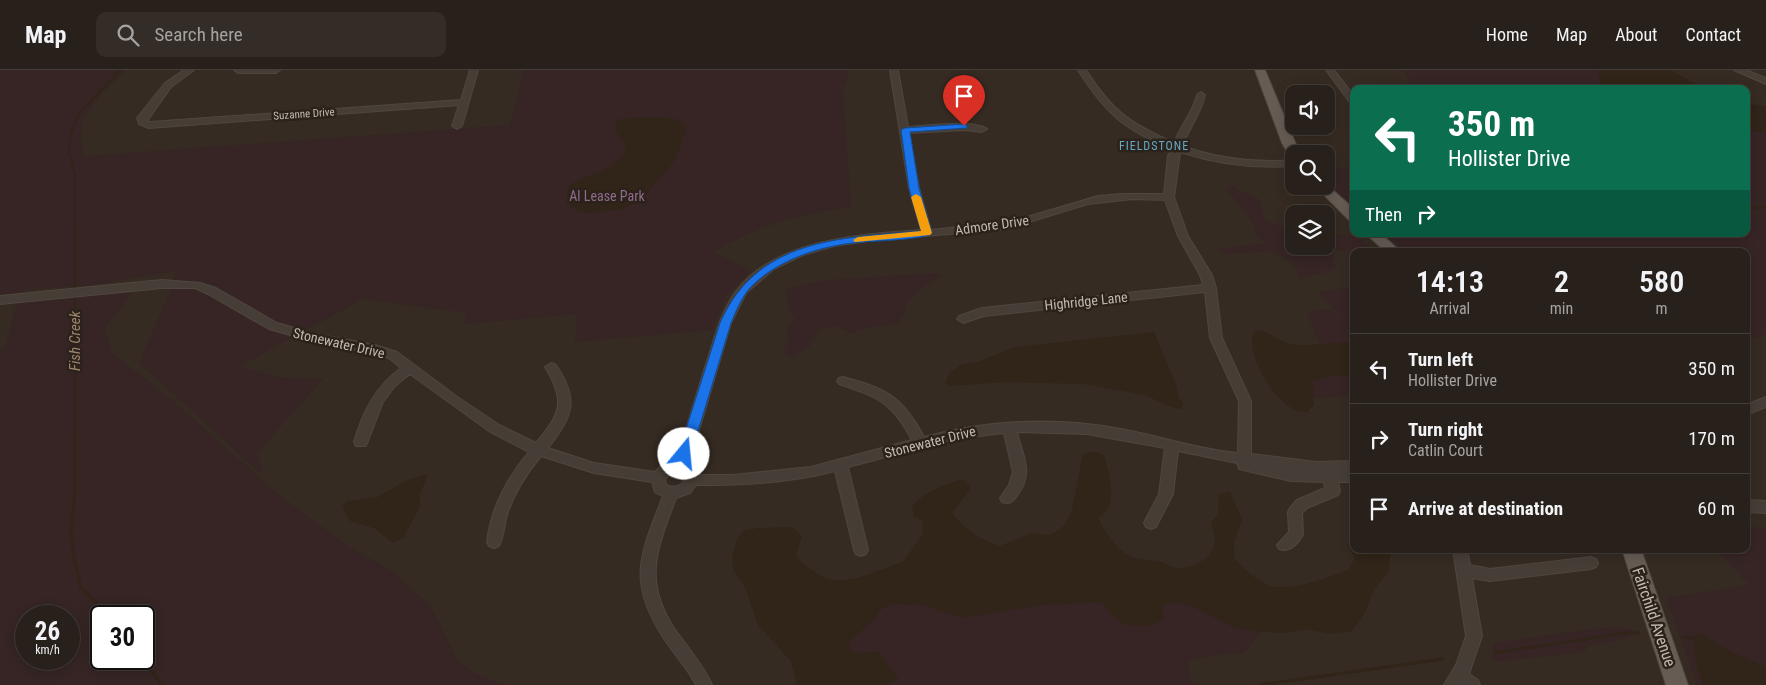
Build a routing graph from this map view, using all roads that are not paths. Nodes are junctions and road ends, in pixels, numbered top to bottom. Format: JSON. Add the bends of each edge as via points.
{"nodes":[{"id":1,"x":190,"y":70,"type":"edge"},
{"id":2,"x":238,"y":70,"type":"edge"},
{"id":3,"x":276,"y":70,"type":"edge"},
{"id":4,"x":474,"y":70,"type":"edge"},
{"id":5,"x":894,"y":70,"type":"edge"},
{"id":6,"x":1082,"y":70,"type":"edge"},
{"id":7,"x":1260,"y":70,"type":"edge"},
{"id":8,"x":1330,"y":70,"type":"edge"},
{"id":9,"x":1738,"y":70,"type":"edge"},
{"id":10,"x":1766,"y":81,"type":"edge"},
{"id":11,"x":1201,"y":95,"type":"dead end"},
{"id":12,"x":1350,"y":97,"type":"edge"},
{"id":13,"x":464,"y":102,"type":"junction"},
{"id":14,"x":457,"y":126,"type":"dead end"},
{"id":15,"x":982,"y":129,"type":"dead end"},
{"id":16,"x":905,"y":130,"type":"junction"},
{"id":17,"x":1289,"y":145,"type":"edge"},
{"id":18,"x":1176,"y":147,"type":"junction"},
{"id":19,"x":1285,"y":163,"type":"edge"},
{"id":20,"x":1331,"y":195,"type":"edge"},
{"id":21,"x":1169,"y":197,"type":"junction"},
{"id":22,"x":1350,"y":213,"type":"edge"},
{"id":23,"x":927,"y":233,"type":"junction"},
{"id":24,"x":1377,"y":237,"type":"edge"},
{"id":25,"x":1389,"y":248,"type":"edge"},
{"id":26,"x":1210,"y":288,"type":"junction"},
{"id":27,"x":0,"y":300,"type":"edge"},
{"id":28,"x":963,"y":318,"type":"dead end"},
{"id":29,"x":551,"y":367,"type":"dead end"},
{"id":30,"x":409,"y":368,"type":"junction"},
{"id":31,"x":843,"y":381,"type":"dead end"},
{"id":32,"x":1766,"y":402,"type":"edge"},
{"id":33,"x":1750,"y":408,"type":"edge"},
{"id":34,"x":1009,"y":427,"type":"junction"},
{"id":35,"x":361,"y":442,"type":"dead end"},
{"id":36,"x":920,"y":442,"type":"junction"},
{"id":37,"x":1172,"y":445,"type":"junction"},
{"id":38,"x":538,"y":450,"type":"junction"},
{"id":39,"x":1244,"y":461,"type":"junction"},
{"id":40,"x":841,"y":465,"type":"junction"},
{"id":41,"x":681,"y":466,"type":"junction"},
{"id":42,"x":1350,"y":466,"type":"edge"},
{"id":43,"x":1331,"y":476,"type":"junction"},
{"id":44,"x":1350,"y":477,"type":"edge"},
{"id":45,"x":658,"y":478,"type":"junction"},
{"id":46,"x":692,"y":480,"type":"junction"},
{"id":47,"x":671,"y":493,"type":"junction"},
{"id":48,"x":1007,"y":498,"type":"dead end"},
{"id":49,"x":1750,"y":506,"type":"edge"},
{"id":50,"x":1766,"y":507,"type":"edge"},
{"id":51,"x":1151,"y":523,"type":"dead end"},
{"id":52,"x":494,"y":542,"type":"dead end"},
{"id":53,"x":1284,"y":545,"type":"dead end"},
{"id":54,"x":861,"y":550,"type":"dead end"},
{"id":55,"x":1461,"y":553,"type":"edge"},
{"id":56,"x":1632,"y":553,"type":"edge"},
{"id":57,"x":1591,"y":563,"type":"dead end"},
{"id":58,"x":1464,"y":570,"type":"junction"},
{"id":59,"x":1461,"y":682,"type":"edge"},
{"id":60,"x":704,"y":685,"type":"edge"},
{"id":61,"x":1677,"y":685,"type":"edge"}],
"edges":[{"from":1,"to":13,"type":"street","name":"Suzanne Drive","via":[[165,88],[142,118],[144,124]]},
{"from":2,"to":3,"type":"street"},
{"from":4,"to":13,"type":"street"},
{"from":5,"to":16,"type":"street"},
{"from":6,"to":18,"type":"street","via":[[1112,110],[1150,135]]},
{"from":7,"to":17,"type":"main road"},
{"from":8,"to":12,"type":"street"},
{"from":9,"to":10,"type":"street"},
{"from":11,"to":18,"type":"street","via":[[1198,109]]},
{"from":13,"to":14,"type":"street"},
{"from":15,"to":16,"type":"street","via":[[964,126]]},
{"from":16,"to":23,"type":"street","via":[[914,188]]},
{"from":18,"to":19,"type":"street","via":[[1231,162]]},
{"from":18,"to":21,"type":"street"},
{"from":20,"to":22,"type":"main road"},
{"from":21,"to":23,"type":"street","name":"Admore Drive","via":[[1105,198],[1019,224]]},
{"from":21,"to":26,"type":"street"},
{"from":23,"to":41,"type":"street","name":"Admore Drive","via":[[851,240],[806,250],[767,269],[746,287],[725,323]]},
{"from":24,"to":25,"type":"main road"},
{"from":26,"to":28,"type":"street","name":"Highridge Lane","via":[[982,312]]},
{"from":26,"to":39,"type":"street","via":[[1216,338],[1245,401]]},
{"from":27,"to":30,"type":"street","name":"Stonewater Drive","via":[[162,284],[196,284],[273,326],[375,349],[393,356]]},
{"from":29,"to":38,"type":"street","via":[[564,390],[562,411],[550,436]]},
{"from":30,"to":35,"type":"street","via":[[380,394]]},
{"from":30,"to":38,"type":"street","name":"Stonewater Drive","via":[[494,428]]},
{"from":31,"to":36,"type":"street","via":[[892,400],[908,417]]},
{"from":32,"to":33,"type":"street"},
{"from":34,"to":36,"type":"street","name":"Stonewater Drive"},
{"from":34,"to":37,"type":"street","name":"Stonewater Drive","via":[[1087,429]]},
{"from":34,"to":48,"type":"street","via":[[1022,473],[1017,488]]},
{"from":36,"to":40,"type":"street","name":"Stonewater Drive"},
{"from":37,"to":39,"type":"street","name":"Stonewater Drive"},
{"from":37,"to":51,"type":"street","via":[[1166,494]]},
{"from":38,"to":45,"type":"street","name":"Stonewater Drive","via":[[594,468]]},
{"from":38,"to":52,"type":"street","via":[[517,476],[495,525]]},
{"from":39,"to":42,"type":"street","name":"Stonewater Drive","via":[[1316,467]]},
{"from":39,"to":43,"type":"street","name":"Stonewater Drive","via":[[1291,476]]},
{"from":40,"to":46,"type":"street","name":"Stonewater Drive","via":[[779,477]]},
{"from":40,"to":54,"type":"street"},
{"from":41,"to":45,"type":"street","via":[[667,469]]},
{"from":41,"to":46,"type":"street","via":[[690,471]]},
{"from":43,"to":44,"type":"street","name":"Stonewater Drive"},
{"from":43,"to":53,"type":"street","via":[[1333,491],[1302,504],[1295,512],[1296,534]]},
{"from":45,"to":47,"type":"street","via":[[660,488]]},
{"from":46,"to":47,"type":"street","via":[[684,490]]},
{"from":47,"to":60,"type":"street","via":[[649,553],[648,588],[651,601]]},
{"from":49,"to":50,"type":"street"},
{"from":55,"to":58,"type":"street"},
{"from":56,"to":61,"type":"main road","name":"Fairchild Avenue"},
{"from":57,"to":58,"type":"street","via":[[1490,574]]},
{"from":58,"to":59,"type":"street","via":[[1474,636]]}]}
